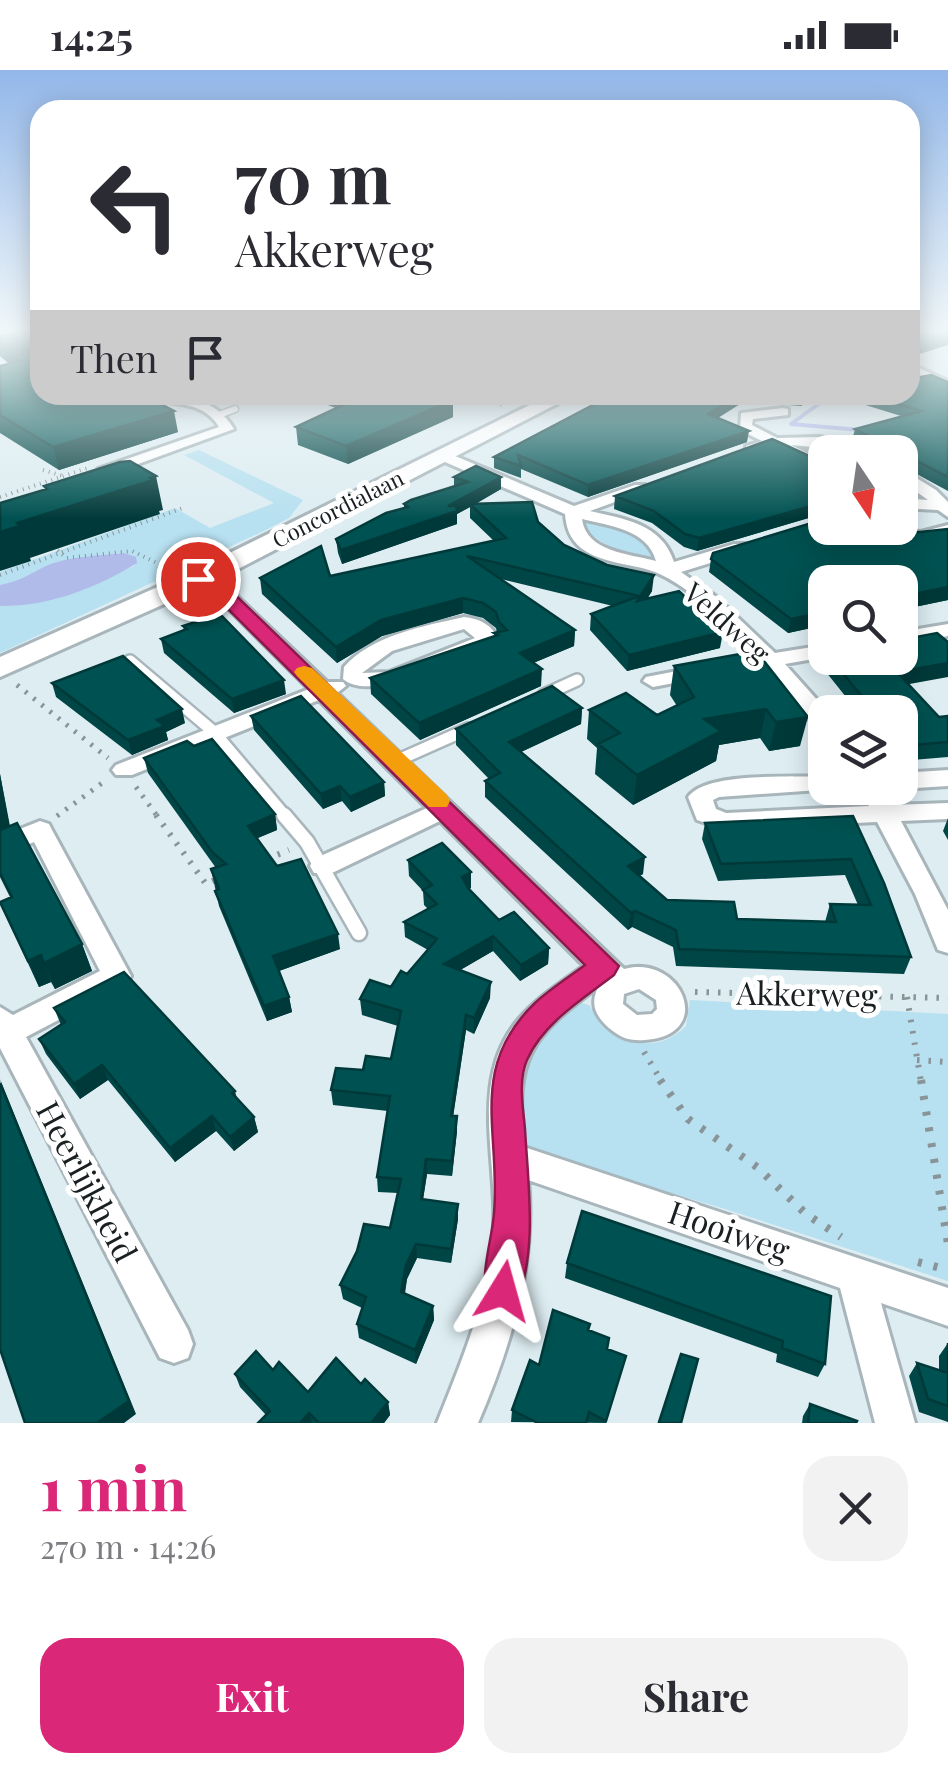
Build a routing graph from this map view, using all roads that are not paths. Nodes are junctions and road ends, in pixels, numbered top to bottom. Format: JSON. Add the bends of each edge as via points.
{"nodes":[{"id":1,"x":171,"y":405,"type":"edge"},
{"id":2,"x":192,"y":405,"type":"edge"},
{"id":3,"x":545,"y":405,"type":"edge"},
{"id":4,"x":235,"y":409,"type":"dead end"},
{"id":5,"x":782,"y":412,"type":"dead end"},
{"id":6,"x":223,"y":422,"type":"junction"},
{"id":7,"x":808,"y":441,"type":"edge"},
{"id":8,"x":771,"y":442,"type":"junction"},
{"id":9,"x":735,"y":455,"type":"edge"},
{"id":10,"x":443,"y":456,"type":"junction"},
{"id":11,"x":808,"y":460,"type":"edge"},
{"id":12,"x":82,"y":478,"type":"edge"},
{"id":13,"x":663,"y":480,"type":"edge"},
{"id":14,"x":918,"y":488,"type":"edge"},
{"id":15,"x":918,"y":505,"type":"edge"},
{"id":16,"x":946,"y":509,"type":"edge"},
{"id":17,"x":573,"y":512,"type":"junction"},
{"id":18,"x":948,"y":530,"type":"edge"},
{"id":19,"x":918,"y":537,"type":"edge"},
{"id":20,"x":755,"y":543,"type":"edge"},
{"id":21,"x":667,"y":570,"type":"junction"},
{"id":22,"x":190,"y":572,"type":"junction"},
{"id":23,"x":948,"y":630,"type":"edge"},
{"id":24,"x":918,"y":635,"type":"edge"},
{"id":25,"x":808,"y":653,"type":"edge"},
{"id":26,"x":770,"y":660,"type":"junction"},
{"id":27,"x":130,"y":661,"type":"edge"},
{"id":28,"x":8,"y":676,"type":"edge"},
{"id":29,"x":353,"y":679,"type":"junction"},
{"id":30,"x":577,"y":680,"type":"dead end"},
{"id":31,"x":653,"y":681,"type":"dead end"},
{"id":32,"x":324,"y":690,"type":"junction"},
{"id":33,"x":523,"y":704,"type":"edge"},
{"id":34,"x":808,"y":704,"type":"edge"},
{"id":35,"x":486,"y":721,"type":"edge"},
{"id":36,"x":214,"y":732,"type":"junction"},
{"id":37,"x":396,"y":761,"type":"junction"},
{"id":38,"x":124,"y":770,"type":"road end"},
{"id":39,"x":948,"y":778,"type":"edge"},
{"id":40,"x":918,"y":780,"type":"edge"},
{"id":41,"x":808,"y":785,"type":"edge"},
{"id":42,"x":881,"y":805,"type":"edge"},
{"id":43,"x":446,"y":809,"type":"junction"},
{"id":44,"x":948,"y":811,"type":"edge"},
{"id":45,"x":886,"y":814,"type":"junction"},
{"id":46,"x":0,"y":847,"type":"edge"},
{"id":47,"x":323,"y":866,"type":"junction"},
{"id":48,"x":359,"y":933,"type":"dead end"},
{"id":49,"x":948,"y":942,"type":"edge"},
{"id":50,"x":611,"y":974,"type":"junction"},
{"id":51,"x":3,"y":1026,"type":"edge"},
{"id":52,"x":510,"y":1158,"type":"junction"},
{"id":53,"x":852,"y":1259,"type":"junction"},
{"id":54,"x":948,"y":1307,"type":"edge"},
{"id":55,"x":174,"y":1344,"type":"dead end"},
{"id":56,"x":457,"y":1423,"type":"edge"},
{"id":57,"x":896,"y":1423,"type":"edge"}],
"edges":[{"from":1,"to":6,"type":"street"},
{"from":2,"to":6,"type":"street"},
{"from":3,"to":10,"type":"main road","name":"Concordialaan"},
{"from":4,"to":6,"type":"lane"},
{"from":5,"to":8,"type":"street","via":[[744,420]]},
{"from":6,"to":12,"type":"street","via":[[120,471]]},
{"from":7,"to":8,"type":"street"},
{"from":8,"to":9,"type":"street"},
{"from":8,"to":11,"type":"street"},
{"from":10,"to":17,"type":"street","name":"Veldweg"},
{"from":10,"to":22,"type":"main road","name":"Concordialaan"},
{"from":13,"to":17,"type":"street"},
{"from":14,"to":16,"type":"street"},
{"from":15,"to":16,"type":"street"},
{"from":17,"to":21,"type":"street","name":"Veldweg","via":[[574,527],[597,549]]},
{"from":17,"to":21,"type":"street","name":"Veldweg","via":[[644,532],[660,546]]},
{"from":18,"to":19,"type":"street"},
{"from":20,"to":21,"type":"street"},
{"from":21,"to":26,"type":"street","name":"Veldweg"},
{"from":22,"to":28,"type":"main road","name":"Concordialaan"},
{"from":22,"to":32,"type":"street","via":[[219,589]]},
{"from":23,"to":24,"type":"street"},
{"from":25,"to":26,"type":"street"},
{"from":26,"to":31,"type":"street"},
{"from":26,"to":34,"type":"street","name":"Veldweg"},
{"from":27,"to":36,"type":"lane"},
{"from":29,"to":29,"type":"street","via":[[382,680],[425,666],[478,646],[486,634],[464,623],[411,638],[355,664]]},
{"from":29,"to":32,"type":"street"},
{"from":30,"to":33,"type":"lane"},
{"from":32,"to":36,"type":"street"},
{"from":32,"to":37,"type":"street"},
{"from":35,"to":37,"type":"lane"},
{"from":36,"to":38,"type":"street"},
{"from":36,"to":47,"type":"lane"},
{"from":37,"to":43,"type":"street"},
{"from":39,"to":40,"type":"street"},
{"from":41,"to":45,"type":"street","via":[[714,789],[700,797],[706,814],[724,820]]},
{"from":42,"to":45,"type":"street"},
{"from":43,"to":47,"type":"street"},
{"from":43,"to":50,"type":"street"},
{"from":44,"to":45,"type":"street"},
{"from":45,"to":49,"type":"street"},
{"from":46,"to":51,"type":"street","via":[[40,830],[117,976]]},
{"from":47,"to":48,"type":"lane"},
{"from":50,"to":50,"type":"street","via":[[609,1010],[622,1024],[641,1030],[660,1026],[671,1014],[667,992],[638,977]]},
{"from":50,"to":52,"type":"street","via":[[546,1012],[513,1054],[506,1084]]},
{"from":51,"to":55,"type":"street","name":"Heerlijkheid"},
{"from":52,"to":53,"type":"street","name":"Hooiweg"},
{"from":52,"to":56,"type":"street","via":[[512,1210],[498,1319]]},
{"from":53,"to":54,"type":"street","name":"Hooiweg"},
{"from":53,"to":57,"type":"street"}]}
